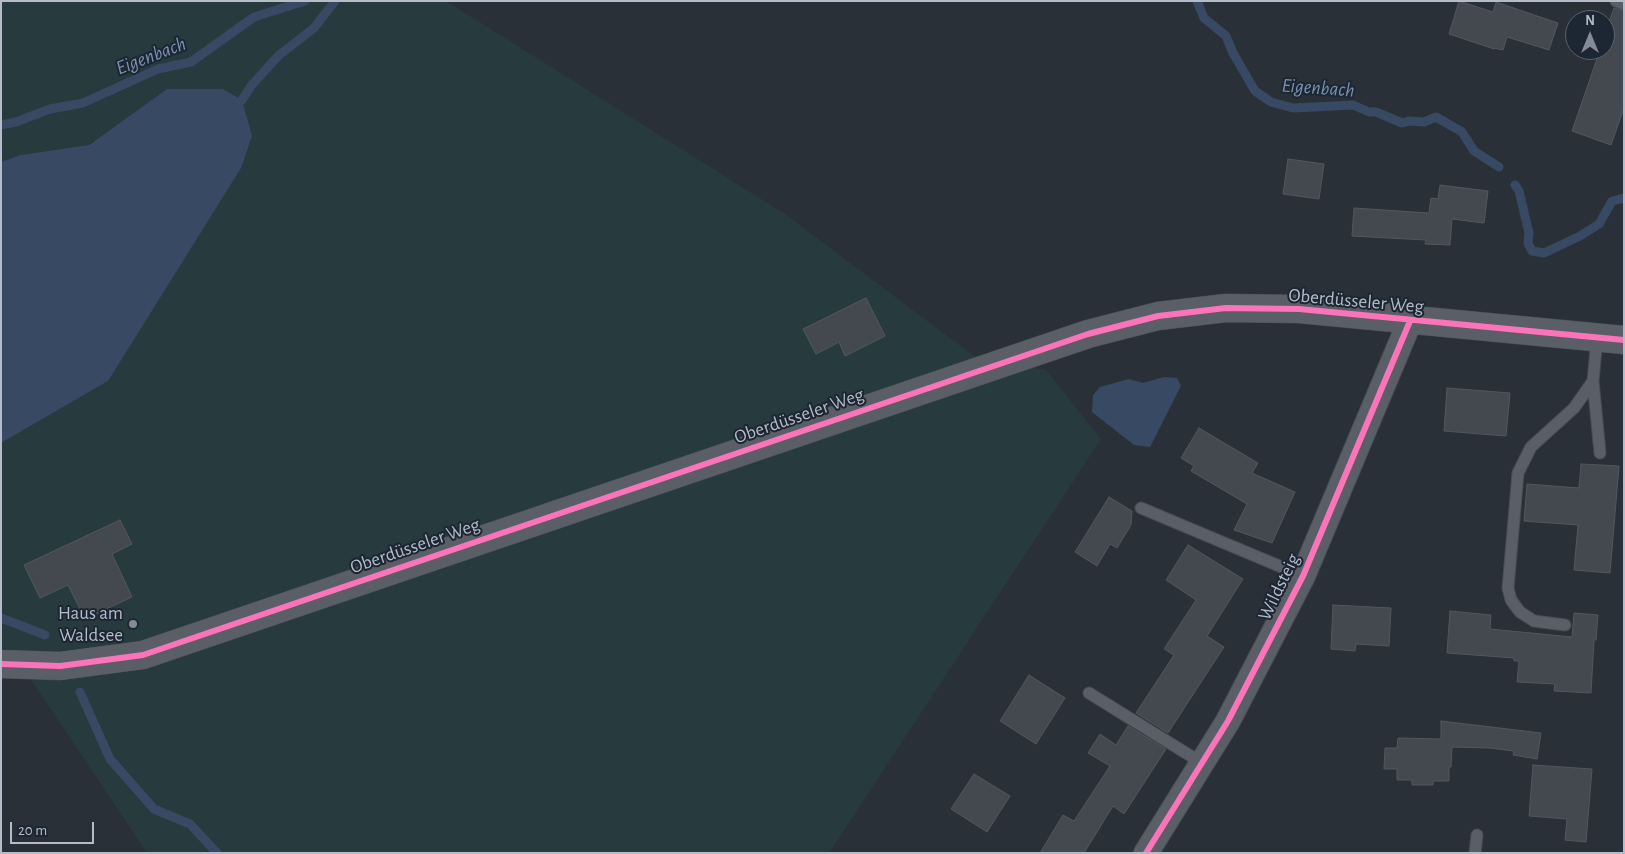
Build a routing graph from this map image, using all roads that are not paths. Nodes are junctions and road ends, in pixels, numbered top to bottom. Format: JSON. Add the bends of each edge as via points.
{"nodes":[{"id":1,"x":1616,"y":1,"type":"edge"},
{"id":2,"x":1624,"y":4,"type":"edge"},
{"id":3,"x":1410,"y":321,"type":"junction"},
{"id":4,"x":1610,"y":339,"type":"edge"},
{"id":5,"x":1593,"y":381,"type":"junction"},
{"id":6,"x":1600,"y":453,"type":"dead end"},
{"id":7,"x":1140,"y":508,"type":"dead end"},
{"id":8,"x":1303,"y":576,"type":"junction"},
{"id":9,"x":1566,"y":625,"type":"dead end"},
{"id":10,"x":1,"y":664,"type":"edge"},
{"id":11,"x":1089,"y":693,"type":"dead end"},
{"id":12,"x":1202,"y":763,"type":"junction"},
{"id":13,"x":1477,"y":835,"type":"dead end"},
{"id":14,"x":1146,"y":853,"type":"edge"},
{"id":15,"x":1475,"y":853,"type":"edge"}],
"edges":[{"from":1,"to":2,"type":"lane"},
{"from":3,"to":4,"type":"street","name":"Oberdüsseler Weg"},
{"from":3,"to":8,"type":"street","name":"Wildsteig"},
{"from":3,"to":10,"type":"street","name":"Oberdüsseler Weg","via":[[1299,309],[1226,308],[1149,318],[1088,334],[143,655],[60,666]]},
{"from":4,"to":5,"type":"lane"},
{"from":5,"to":6,"type":"lane"},
{"from":5,"to":9,"type":"lane","via":[[1574,408],[1531,447],[1518,473],[1508,588],[1511,600],[1520,612],[1534,621]]},
{"from":7,"to":8,"type":"lane","name":"Wildsteig"},
{"from":8,"to":12,"type":"street","name":"Wildsteig","via":[[1228,721]]},
{"from":11,"to":12,"type":"lane"},
{"from":12,"to":14,"type":"street","name":"Wildsteig"},
{"from":13,"to":15,"type":"lane"}]}
